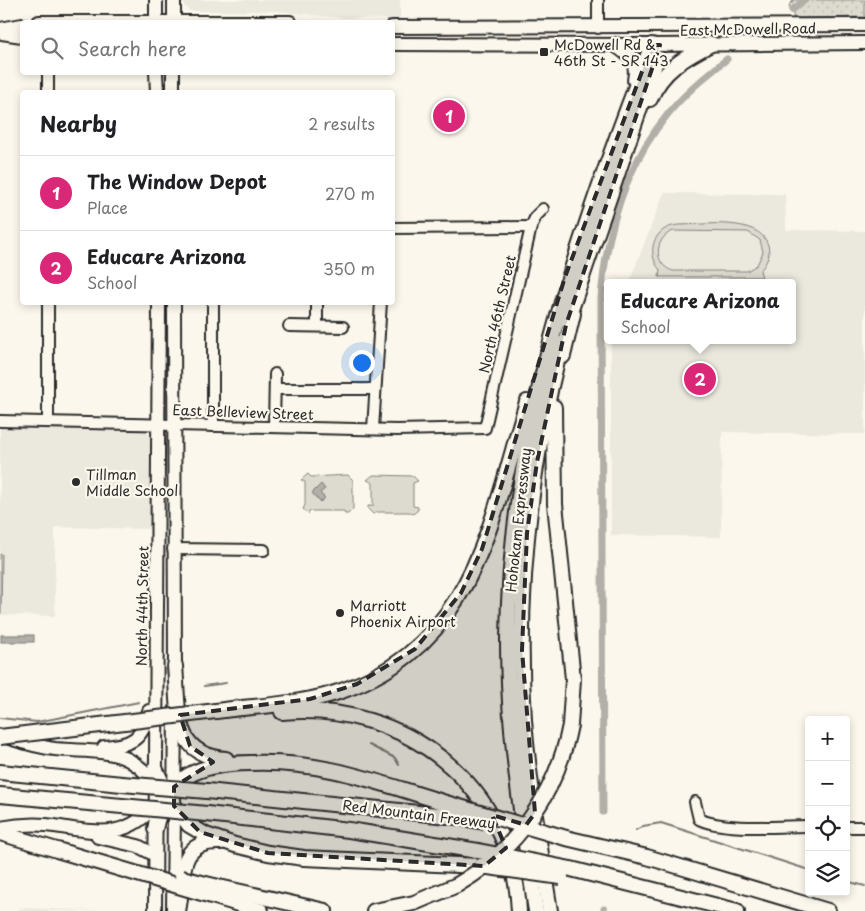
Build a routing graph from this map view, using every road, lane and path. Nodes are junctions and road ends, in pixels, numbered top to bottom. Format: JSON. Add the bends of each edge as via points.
{"nodes":[{"id":1,"x":156,"y":0,"type":"edge"},
{"id":2,"x":174,"y":0,"type":"edge"},
{"id":3,"x":598,"y":0,"type":"edge"},
{"id":4,"x":156,"y":20,"type":"edge"},
{"id":5,"x":174,"y":20,"type":"edge"},
{"id":6,"x":826,"y":25,"type":"junction"},
{"id":7,"x":865,"y":25,"type":"edge"},
{"id":8,"x":20,"y":26,"type":"edge"},
{"id":9,"x":395,"y":27,"type":"edge"},
{"id":10,"x":473,"y":27,"type":"junction"},
{"id":11,"x":546,"y":27,"type":"junction"},
{"id":12,"x":598,"y":28,"type":"junction"},
{"id":13,"x":658,"y":28,"type":"junction"},
{"id":14,"x":0,"y":31,"type":"edge"},
{"id":15,"x":20,"y":36,"type":"edge"},
{"id":16,"x":826,"y":42,"type":"junction"},
{"id":17,"x":865,"y":42,"type":"edge"},
{"id":18,"x":395,"y":44,"type":"edge"},
{"id":19,"x":711,"y":44,"type":"junction"},
{"id":20,"x":484,"y":45,"type":"junction"},
{"id":21,"x":555,"y":45,"type":"junction"},
{"id":22,"x":616,"y":45,"type":"junction"},
{"id":23,"x":656,"y":45,"type":"junction"},
{"id":24,"x":48,"y":75,"type":"edge"},
{"id":25,"x":156,"y":75,"type":"edge"},
{"id":26,"x":173,"y":75,"type":"edge"},
{"id":27,"x":48,"y":90,"type":"edge"},
{"id":28,"x":157,"y":90,"type":"edge"},
{"id":29,"x":173,"y":90,"type":"edge"},
{"id":30,"x":633,"y":92,"type":"junction"},
{"id":31,"x":626,"y":147,"type":"junction"},
{"id":32,"x":543,"y":208,"type":"dead end"},
{"id":33,"x":395,"y":228,"type":"edge"},
{"id":34,"x":531,"y":228,"type":"junction"},
{"id":35,"x":582,"y":235,"type":"junction"},
{"id":36,"x":580,"y":280,"type":"junction"},
{"id":37,"x":48,"y":305,"type":"edge"},
{"id":38,"x":159,"y":305,"type":"edge"},
{"id":39,"x":174,"y":305,"type":"edge"},
{"id":40,"x":213,"y":305,"type":"edge"},
{"id":41,"x":317,"y":305,"type":"edge"},
{"id":42,"x":381,"y":305,"type":"edge"},
{"id":43,"x":289,"y":326,"type":"dead end"},
{"id":44,"x":317,"y":326,"type":"junction"},
{"id":45,"x":343,"y":327,"type":"dead end"},
{"id":46,"x":275,"y":374,"type":"dead end"},
{"id":47,"x":275,"y":389,"type":"junction"},
{"id":48,"x":374,"y":389,"type":"junction"},
{"id":49,"x":0,"y":421,"type":"edge"},
{"id":50,"x":48,"y":421,"type":"junction"},
{"id":51,"x":160,"y":423,"type":"junction"},
{"id":52,"x":174,"y":424,"type":"junction"},
{"id":53,"x":213,"y":426,"type":"junction"},
{"id":54,"x":274,"y":428,"type":"junction"},
{"id":55,"x":484,"y":428,"type":"joint"},
{"id":56,"x":373,"y":429,"type":"junction"},
{"id":57,"x":159,"y":481,"type":"junction"},
{"id":58,"x":173,"y":549,"type":"junction"},
{"id":59,"x":264,"y":550,"type":"dead end"},
{"id":60,"x":158,"y":565,"type":"junction"},
{"id":61,"x":175,"y":666,"type":"junction"},
{"id":62,"x":156,"y":672,"type":"junction"},
{"id":63,"x":216,"y":714,"type":"junction"},
{"id":64,"x":0,"y":736,"type":"edge"},
{"id":65,"x":64,"y":750,"type":"junction"},
{"id":66,"x":261,"y":762,"type":"junction"},
{"id":67,"x":155,"y":768,"type":"joint"},
{"id":68,"x":0,"y":772,"type":"edge"},
{"id":69,"x":0,"y":795,"type":"edge"},
{"id":70,"x":165,"y":796,"type":"junction"},
{"id":71,"x":695,"y":802,"type":"dead end"},
{"id":72,"x":457,"y":812,"type":"junction"},
{"id":73,"x":45,"y":825,"type":"junction"},
{"id":74,"x":805,"y":826,"type":"edge"},
{"id":75,"x":850,"y":827,"type":"edge"},
{"id":76,"x":865,"y":827,"type":"edge"},
{"id":77,"x":0,"y":828,"type":"edge"},
{"id":78,"x":155,"y":829,"type":"joint"},
{"id":79,"x":0,"y":833,"type":"edge"},
{"id":80,"x":235,"y":845,"type":"junction"},
{"id":81,"x":155,"y":855,"type":"junction"},
{"id":82,"x":571,"y":874,"type":"junction"},
{"id":83,"x":211,"y":891,"type":"junction"},
{"id":84,"x":155,"y":911,"type":"edge"},
{"id":85,"x":173,"y":911,"type":"edge"},
{"id":86,"x":178,"y":911,"type":"edge"},
{"id":87,"x":261,"y":911,"type":"edge"},
{"id":88,"x":325,"y":911,"type":"edge"},
{"id":89,"x":374,"y":911,"type":"edge"},
{"id":90,"x":519,"y":911,"type":"edge"},
{"id":91,"x":536,"y":911,"type":"edge"},
{"id":92,"x":550,"y":911,"type":"edge"},
{"id":93,"x":737,"y":911,"type":"edge"},
{"id":94,"x":828,"y":911,"type":"edge"}],
"edges":[{"from":1,"to":4,"type":"main road"},
{"from":2,"to":5,"type":"main road"},
{"from":3,"to":12,"type":"street"},
{"from":6,"to":7,"type":"main road","name":"East McDowell Road"},
{"from":6,"to":13,"type":"main road","name":"East McDowell Road"},
{"from":6,"to":16,"type":"main road"},
{"from":8,"to":14,"type":"main road"},
{"from":9,"to":10,"type":"main road","name":"East McDowell Road"},
{"from":10,"to":11,"type":"main road","name":"East McDowell Road"},
{"from":10,"to":20,"type":"main road"},
{"from":11,"to":12,"type":"main road","name":"East McDowell Road"},
{"from":11,"to":21,"type":"main road"},
{"from":12,"to":13,"type":"main road","name":"East McDowell Road"},
{"from":12,"to":21,"type":"main road","via":[[587,39]]},
{"from":13,"to":23,"type":"main road","name":"Hohokam Expressway"},
{"from":14,"to":15,"type":"main road"},
{"from":16,"to":17,"type":"main road","name":"East McDowell Road"},
{"from":16,"to":19,"type":"main road","name":"East McDowell Road"},
{"from":18,"to":20,"type":"main road","name":"East McDowell Road"},
{"from":19,"to":23,"type":"main road","name":"East McDowell Road"},
{"from":19,"to":31,"type":"highway","via":[[680,61],[663,76]]},
{"from":20,"to":21,"type":"main road","name":"East McDowell Road"},
{"from":21,"to":22,"type":"main road","name":"East McDowell Road"},
{"from":22,"to":23,"type":"main road","name":"East McDowell Road"},
{"from":22,"to":30,"type":"highway","via":[[634,61]]},
{"from":23,"to":30,"type":"highway","name":"Hohokam Expressway"},
{"from":23,"to":31,"type":"highway","name":"Hohokam Expressway"},
{"from":24,"to":27,"type":"street"},
{"from":25,"to":28,"type":"main road"},
{"from":26,"to":29,"type":"main road"},
{"from":30,"to":35,"type":"highway","name":"Hohokam Expressway"},
{"from":31,"to":36,"type":"highway","name":"Hohokam Expressway"},
{"from":32,"to":34,"type":"street","name":"North 46th Street"},
{"from":33,"to":34,"type":"street"},
{"from":34,"to":55,"type":"street","name":"North 46th Street"},
{"from":35,"to":63,"type":"highway","via":[[564,278],[478,558],[448,613],[405,656],[349,688],[304,700]]},
{"from":35,"to":91,"type":"highway","name":"Hohokam Expressway","via":[[528,437],[511,570],[508,641],[511,728]]},
{"from":36,"to":89,"type":"highway","bridge":true,"via":[[557,387],[553,438],[556,512],[573,679],[570,725],[554,779],[531,818],[500,853],[456,884],[414,903]]},
{"from":36,"to":92,"type":"highway","name":"Hohokam Expressway","via":[[560,348],[540,447],[527,533],[523,603],[522,674],[526,744]]},
{"from":37,"to":50,"type":"street"},
{"from":38,"to":51,"type":"main road","name":"North 44th Street"},
{"from":39,"to":52,"type":"main road"},
{"from":40,"to":53,"type":"street"},
{"from":41,"to":44,"type":"street"},
{"from":42,"to":48,"type":"street"},
{"from":43,"to":44,"type":"street"},
{"from":44,"to":45,"type":"street"},
{"from":46,"to":47,"type":"street"},
{"from":47,"to":48,"type":"street"},
{"from":47,"to":54,"type":"street"},
{"from":48,"to":56,"type":"street"},
{"from":49,"to":50,"type":"street","name":"East Belleview Street"},
{"from":50,"to":51,"type":"street","name":"East Belleview Street"},
{"from":51,"to":52,"type":"street","name":"East Belleview Street"},
{"from":51,"to":57,"type":"main road","name":"North 44th Street"},
{"from":52,"to":53,"type":"street","name":"East Belleview Street"},
{"from":52,"to":58,"type":"main road"},
{"from":53,"to":54,"type":"street","name":"East Belleview Street"},
{"from":54,"to":56,"type":"street","name":"East Belleview Street"},
{"from":55,"to":56,"type":"street","name":"East Belleview Street"},
{"from":57,"to":58,"type":"main road","via":[[165,539]]},
{"from":57,"to":60,"type":"main road","name":"North 44th Street"},
{"from":58,"to":59,"type":"street"},
{"from":58,"to":60,"type":"main road"},
{"from":58,"to":61,"type":"main road"},
{"from":60,"to":62,"type":"main road","name":"North 44th Street"},
{"from":61,"to":66,"type":"highway","via":[[182,731],[193,749],[212,758]]},
{"from":61,"to":70,"type":"main road","via":[[174,767]]},
{"from":62,"to":65,"type":"main road","via":[[146,722],[136,739],[116,746]]},
{"from":62,"to":67,"type":"main road","name":"North 44th Street"},
{"from":63,"to":64,"type":"highway","bridge":true},
{"from":63,"to":90,"type":"highway","via":[[333,712],[378,722],[420,743],[462,777],[494,820],[510,862]]},
{"from":64,"to":65,"type":"main road"},
{"from":65,"to":70,"type":"main road","via":[[108,752],[125,757],[140,766]]},
{"from":66,"to":70,"type":"highway","via":[[205,767]]},
{"from":66,"to":72,"type":"highway","via":[[330,768]]},
{"from":67,"to":70,"type":"highway"},
{"from":68,"to":72,"type":"highway","name":"Red Mountain Freeway","bridge":true},
{"from":69,"to":82,"type":"highway","name":"Red Mountain Freeway","bridge":true,"via":[[349,830],[478,851]]},
{"from":70,"to":73,"type":"main road","via":[[138,822],[118,831]]},
{"from":70,"to":78,"type":"highway"},
{"from":70,"to":80,"type":"highway","via":[[194,829]]},
{"from":70,"to":85,"type":"main road","via":[[174,827]]},
{"from":71,"to":74,"type":"street","via":[[700,819],[706,823]]},
{"from":72,"to":94,"type":"highway","bridge":true,"via":[[646,857]]},
{"from":73,"to":77,"type":"main road"},
{"from":73,"to":81,"type":"main road","via":[[135,845]]},
{"from":75,"to":76,"type":"street"},
{"from":78,"to":81,"type":"main road"},
{"from":79,"to":83,"type":"highway","bridge":true},
{"from":80,"to":82,"type":"highway","bridge":true,"via":[[304,858],[480,866]]},
{"from":80,"to":86,"type":"highway","via":[[208,843],[188,855],[181,872]]},
{"from":81,"to":84,"type":"main road"},
{"from":82,"to":93,"type":"highway","via":[[596,884],[660,890]]},
{"from":83,"to":87,"type":"highway"},
{"from":83,"to":88,"type":"highway"}]}
